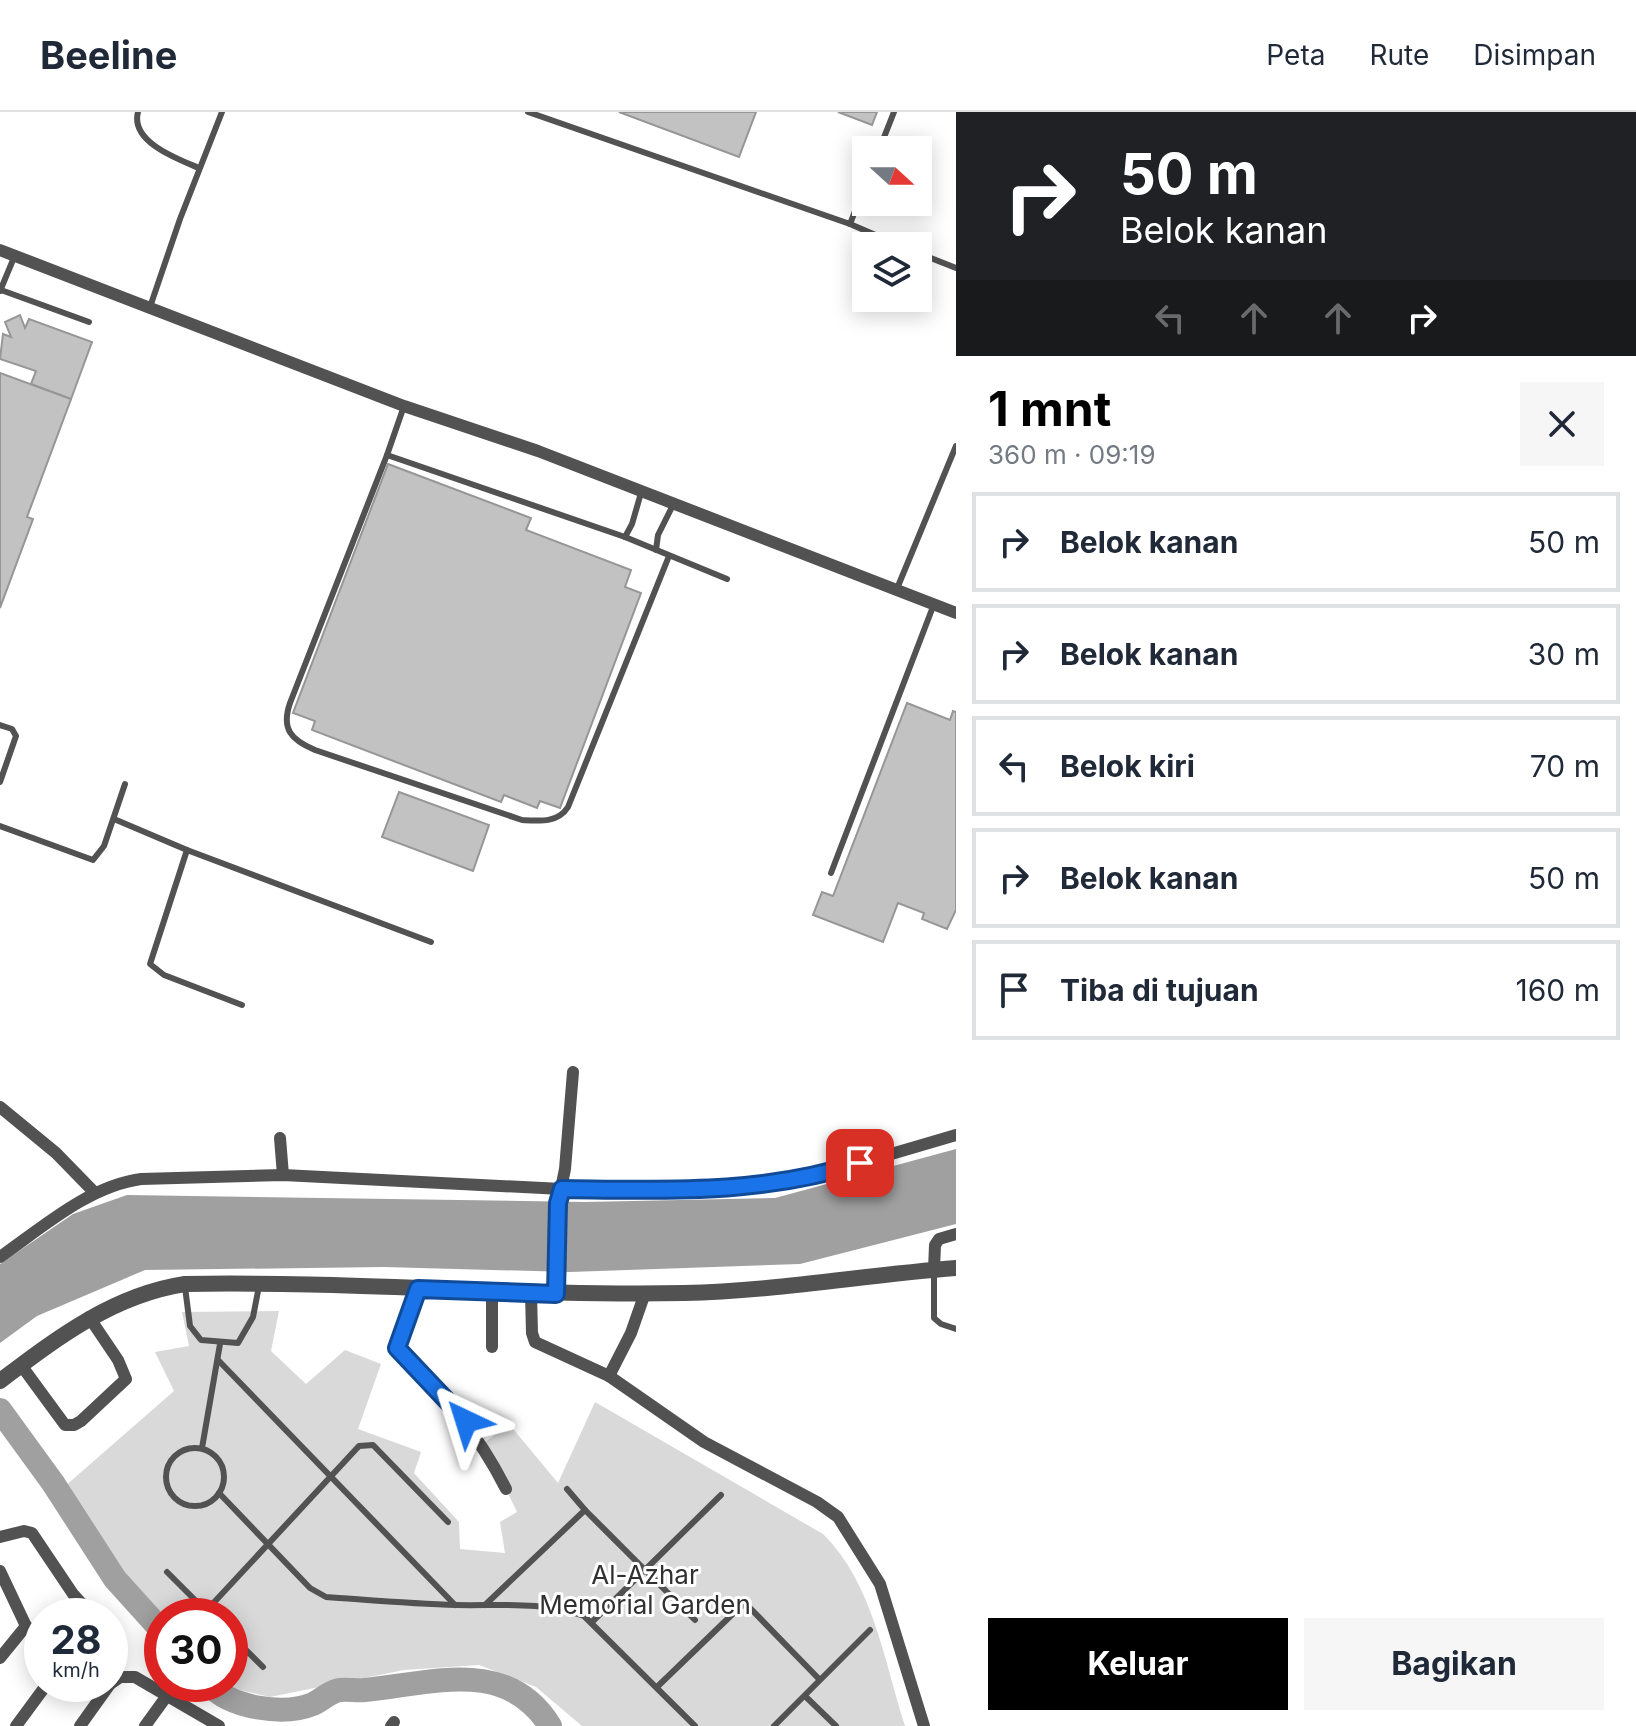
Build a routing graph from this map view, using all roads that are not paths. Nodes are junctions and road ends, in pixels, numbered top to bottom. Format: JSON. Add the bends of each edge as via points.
{"nodes":[{"id":1,"x":138,"y":112,"type":"edge"},
{"id":2,"x":222,"y":112,"type":"edge"},
{"id":3,"x":528,"y":112,"type":"edge"},
{"id":4,"x":894,"y":112,"type":"edge"},
{"id":5,"x":885,"y":136,"type":"edge"},
{"id":6,"x":199,"y":168,"type":"junction"},
{"id":7,"x":853,"y":216,"type":"edge"},
{"id":8,"x":850,"y":224,"type":"junction"},
{"id":9,"x":869,"y":232,"type":"edge"},
{"id":10,"x":0,"y":250,"type":"edge"},
{"id":11,"x":15,"y":255,"type":"junction"},
{"id":12,"x":932,"y":259,"type":"edge"},
{"id":13,"x":956,"y":268,"type":"edge"},
{"id":14,"x":0,"y":290,"type":"edge"},
{"id":15,"x":150,"y":308,"type":"junction"},
{"id":16,"x":89,"y":322,"type":"dead end"},
{"id":17,"x":404,"y":406,"type":"junction"},
{"id":18,"x":956,"y":446,"type":"edge"},
{"id":19,"x":387,"y":455,"type":"junction"},
{"id":20,"x":641,"y":493,"type":"junction"},
{"id":21,"x":673,"y":505,"type":"junction"},
{"id":22,"x":625,"y":537,"type":"junction"},
{"id":23,"x":656,"y":550,"type":"junction"},
{"id":24,"x":669,"y":556,"type":"junction"},
{"id":25,"x":727,"y":579,"type":"dead end"},
{"id":26,"x":896,"y":591,"type":"junction"},
{"id":27,"x":934,"y":604,"type":"junction"},
{"id":28,"x":956,"y":613,"type":"edge"},
{"id":29,"x":0,"y":725,"type":"edge"},
{"id":30,"x":2,"y":772,"type":"edge"},
{"id":31,"x":0,"y":782,"type":"edge"},
{"id":32,"x":125,"y":784,"type":"dead end"},
{"id":33,"x":114,"y":819,"type":"junction"},
{"id":34,"x":0,"y":826,"type":"edge"},
{"id":35,"x":187,"y":850,"type":"junction"},
{"id":36,"x":831,"y":873,"type":"dead end"},
{"id":37,"x":431,"y":942,"type":"dead end"},
{"id":38,"x":242,"y":1005,"type":"dead end"},
{"id":39,"x":573,"y":1072,"type":"dead end"},
{"id":40,"x":0,"y":1107,"type":"edge"},
{"id":41,"x":956,"y":1135,"type":"edge"},
{"id":42,"x":280,"y":1138,"type":"dead end"},
{"id":43,"x":283,"y":1175,"type":"junction"},
{"id":44,"x":562,"y":1189,"type":"junction"},
{"id":45,"x":95,"y":1193,"type":"junction"},
{"id":46,"x":956,"y":1234,"type":"edge"},
{"id":47,"x":0,"y":1257,"type":"edge"},
{"id":48,"x":956,"y":1268,"type":"edge"},
{"id":49,"x":934,"y":1270,"type":"junction"},
{"id":50,"x":185,"y":1284,"type":"junction"},
{"id":51,"x":259,"y":1285,"type":"junction"},
{"id":52,"x":418,"y":1289,"type":"junction"},
{"id":53,"x":492,"y":1292,"type":"junction"},
{"id":54,"x":531,"y":1293,"type":"junction"},
{"id":55,"x":645,"y":1293,"type":"junction"},
{"id":56,"x":556,"y":1294,"type":"junction"},
{"id":57,"x":89,"y":1317,"type":"junction"},
{"id":58,"x":956,"y":1329,"type":"edge"},
{"id":59,"x":220,"y":1344,"type":"junction"},
{"id":60,"x":492,"y":1347,"type":"dead end"},
{"id":61,"x":218,"y":1360,"type":"junction"},
{"id":62,"x":21,"y":1365,"type":"junction"},
{"id":63,"x":609,"y":1376,"type":"junction"},
{"id":64,"x":0,"y":1381,"type":"edge"},
{"id":65,"x":202,"y":1448,"type":"junction"},
{"id":66,"x":330,"y":1475,"type":"junction"},
{"id":67,"x":506,"y":1489,"type":"dead end"},
{"id":68,"x":567,"y":1489,"type":"dead end"},
{"id":69,"x":219,"y":1493,"type":"junction"},
{"id":70,"x":721,"y":1495,"type":"dead end"},
{"id":71,"x":585,"y":1510,"type":"junction"},
{"id":72,"x":448,"y":1522,"type":"dead end"},
{"id":73,"x":0,"y":1537,"type":"edge"},
{"id":74,"x":269,"y":1542,"type":"junction"},
{"id":75,"x":0,"y":1571,"type":"edge"},
{"id":76,"x":167,"y":1572,"type":"dead end"},
{"id":77,"x":644,"y":1572,"type":"junction"},
{"id":78,"x":77,"y":1598,"type":"edge"},
{"id":79,"x":194,"y":1598,"type":"edge"},
{"id":80,"x":222,"y":1598,"type":"edge"},
{"id":81,"x":455,"y":1605,"type":"junction"},
{"id":82,"x":485,"y":1605,"type":"junction"},
{"id":83,"x":695,"y":1620,"type":"dead end"},
{"id":84,"x":24,"y":1622,"type":"edge"},
{"id":85,"x":592,"y":1622,"type":"junction"},
{"id":86,"x":24,"y":1628,"type":"edge"},
{"id":87,"x":870,"y":1630,"type":"dead end"},
{"id":88,"x":248,"y":1652,"type":"edge"},
{"id":89,"x":0,"y":1658,"type":"edge"},
{"id":90,"x":263,"y":1667,"type":"dead end"},
{"id":91,"x":819,"y":1679,"type":"junction"},
{"id":92,"x":657,"y":1687,"type":"junction"},
{"id":93,"x":805,"y":1696,"type":"junction"},
{"id":94,"x":34,"y":1702,"type":"edge"},
{"id":95,"x":97,"y":1702,"type":"edge"},
{"id":96,"x":162,"y":1702,"type":"edge"},
{"id":97,"x":174,"y":1702,"type":"edge"},
{"id":98,"x":211,"y":1724,"type":"edge"},
{"id":99,"x":16,"y":1726,"type":"edge"},
{"id":100,"x":80,"y":1726,"type":"edge"},
{"id":101,"x":145,"y":1726,"type":"edge"},
{"id":102,"x":695,"y":1726,"type":"edge"},
{"id":103,"x":774,"y":1726,"type":"edge"},
{"id":104,"x":836,"y":1726,"type":"edge"},
{"id":105,"x":924,"y":1726,"type":"edge"}],
"edges":[{"from":1,"to":6,"type":"lane","via":[[140,129],[159,149]]},
{"from":2,"to":6,"type":"lane"},
{"from":3,"to":8,"type":"lane"},
{"from":4,"to":5,"type":"lane"},
{"from":6,"to":15,"type":"lane"},
{"from":7,"to":8,"type":"lane"},
{"from":8,"to":9,"type":"lane"},
{"from":10,"to":11,"type":"street"},
{"from":11,"to":14,"type":"lane"},
{"from":11,"to":15,"type":"street"},
{"from":12,"to":13,"type":"lane"},
{"from":14,"to":16,"type":"lane"},
{"from":15,"to":17,"type":"street"},
{"from":17,"to":19,"type":"lane"},
{"from":17,"to":20,"type":"street"},
{"from":18,"to":26,"type":"lane"},
{"from":19,"to":22,"type":"lane"},
{"from":19,"to":24,"type":"lane","via":[[287,713],[292,737],[315,750],[522,820],[548,821],[564,813]]},
{"from":20,"to":21,"type":"street"},
{"from":20,"to":22,"type":"lane"},
{"from":21,"to":23,"type":"lane"},
{"from":21,"to":26,"type":"street"},
{"from":22,"to":23,"type":"lane"},
{"from":23,"to":24,"type":"lane"},
{"from":24,"to":25,"type":"lane"},
{"from":26,"to":27,"type":"street"},
{"from":27,"to":28,"type":"street"},
{"from":27,"to":36,"type":"lane"},
{"from":29,"to":30,"type":"lane","via":[[16,733]]},
{"from":30,"to":31,"type":"lane"},
{"from":32,"to":33,"type":"lane"},
{"from":33,"to":34,"type":"lane","via":[[93,860]]},
{"from":33,"to":35,"type":"lane"},
{"from":35,"to":37,"type":"lane"},
{"from":35,"to":38,"type":"lane","via":[[151,966]]},
{"from":39,"to":44,"type":"street"},
{"from":40,"to":45,"type":"street"},
{"from":41,"to":44,"type":"street","via":[[806,1179],[757,1187]]},
{"from":42,"to":43,"type":"street"},
{"from":43,"to":44,"type":"street"},
{"from":43,"to":45,"type":"street","via":[[141,1179]]},
{"from":44,"to":56,"type":"street"},
{"from":45,"to":47,"type":"street"},
{"from":46,"to":49,"type":"street","via":[[935,1245]]},
{"from":48,"to":49,"type":"street"},
{"from":49,"to":55,"type":"street","via":[[758,1289]]},
{"from":49,"to":58,"type":"lane","via":[[934,1318]]},
{"from":50,"to":51,"type":"street"},
{"from":50,"to":57,"type":"street","via":[[162,1287]]},
{"from":50,"to":59,"type":"lane","via":[[190,1326],[201,1340]]},
{"from":51,"to":52,"type":"street"},
{"from":51,"to":59,"type":"lane","via":[[244,1339]]},
{"from":52,"to":53,"type":"street"},
{"from":52,"to":67,"type":"street","via":[[397,1348],[466,1421]]},
{"from":53,"to":54,"type":"street"},
{"from":53,"to":60,"type":"street"},
{"from":54,"to":56,"type":"street"},
{"from":54,"to":63,"type":"street","via":[[535,1342]]},
{"from":55,"to":56,"type":"street"},
{"from":55,"to":63,"type":"street"},
{"from":57,"to":62,"type":"street"},
{"from":57,"to":62,"type":"street","via":[[126,1379],[81,1421],[65,1425]]},
{"from":59,"to":61,"type":"lane"},
{"from":61,"to":65,"type":"lane"},
{"from":61,"to":66,"type":"lane"},
{"from":62,"to":64,"type":"street"},
{"from":63,"to":105,"type":"street","via":[[704,1442],[838,1517],[880,1584]]},
{"from":65,"to":69,"type":"lane","via":[[222,1466]]},
{"from":65,"to":69,"type":"lane","via":[[173,1457],[167,1488],[192,1506],[212,1501]]},
{"from":66,"to":72,"type":"lane","via":[[359,1446],[373,1445]]},
{"from":66,"to":74,"type":"lane"},
{"from":66,"to":81,"type":"lane"},
{"from":68,"to":71,"type":"lane"},
{"from":69,"to":74,"type":"lane"},
{"from":70,"to":77,"type":"lane"},
{"from":71,"to":77,"type":"lane"},
{"from":71,"to":82,"type":"lane"},
{"from":73,"to":78,"type":"street","via":[[32,1533]]},
{"from":74,"to":80,"type":"lane"},
{"from":74,"to":81,"type":"lane","via":[[310,1588],[326,1597]]},
{"from":75,"to":84,"type":"street"},
{"from":76,"to":79,"type":"lane"},
{"from":77,"to":83,"type":"lane"},
{"from":77,"to":85,"type":"lane"},
{"from":81,"to":82,"type":"lane"},
{"from":82,"to":85,"type":"lane","via":[[564,1609]]},
{"from":85,"to":92,"type":"lane"},
{"from":86,"to":89,"type":"street"},
{"from":87,"to":91,"type":"lane"},
{"from":88,"to":90,"type":"lane"},
{"from":91,"to":92,"type":"lane","via":[[742,1605]]},
{"from":91,"to":93,"type":"lane"},
{"from":92,"to":102,"type":"lane"},
{"from":93,"to":103,"type":"lane"},
{"from":93,"to":104,"type":"lane"},
{"from":94,"to":99,"type":"street"},
{"from":95,"to":100,"type":"street"},
{"from":96,"to":101,"type":"street"},
{"from":97,"to":98,"type":"street"}]}
